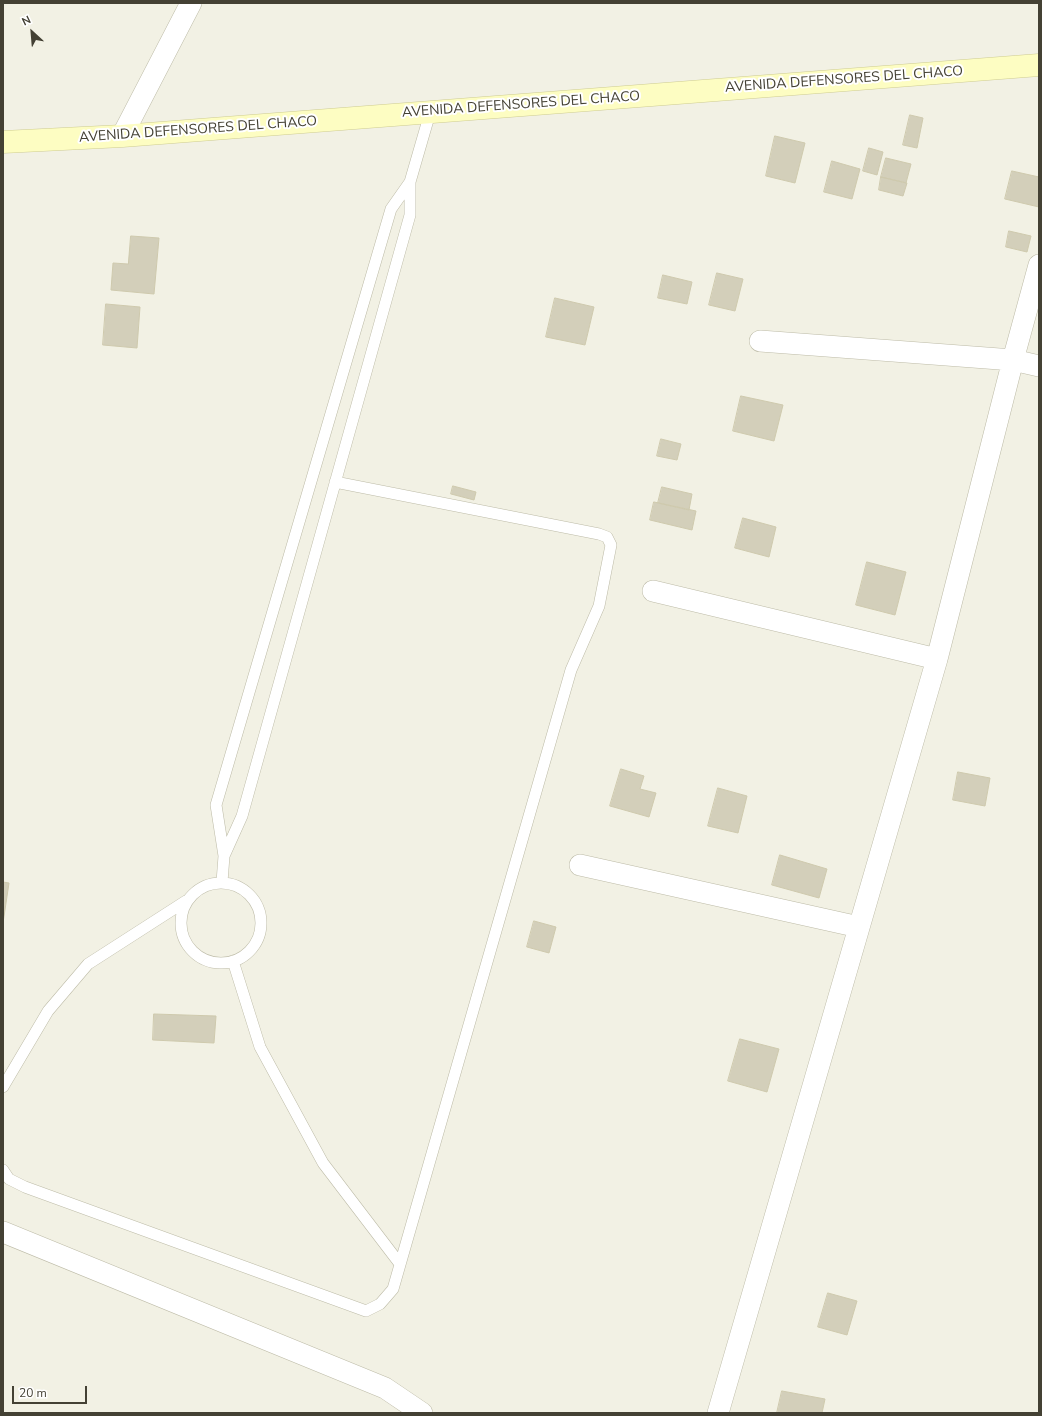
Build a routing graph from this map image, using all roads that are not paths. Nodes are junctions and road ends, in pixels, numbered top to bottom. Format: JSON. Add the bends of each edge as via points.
{"nodes":[{"id":1,"x":191,"y":3,"type":"edge"},
{"id":2,"x":1039,"y":65,"type":"edge"},
{"id":3,"x":430,"y":113,"type":"junction"},
{"id":4,"x":122,"y":136,"type":"junction"},
{"id":5,"x":3,"y":142,"type":"edge"},
{"id":6,"x":410,"y":182,"type":"junction"},
{"id":7,"x":1039,"y":265,"type":"edge"},
{"id":8,"x":760,"y":341,"type":"dead end"},
{"id":9,"x":1013,"y":360,"type":"junction"},
{"id":10,"x":1039,"y":366,"type":"edge"},
{"id":11,"x":335,"y":482,"type":"junction"},
{"id":12,"x":653,"y":591,"type":"dead end"},
{"id":13,"x":937,"y":659,"type":"junction"},
{"id":14,"x":224,"y":856,"type":"junction"},
{"id":15,"x":580,"y":865,"type":"dead end"},
{"id":16,"x":222,"y":882,"type":"junction"},
{"id":17,"x":186,"y":901,"type":"junction"},
{"id":18,"x":859,"y":927,"type":"junction"},
{"id":19,"x":233,"y":961,"type":"junction"},
{"id":20,"x":3,"y":1087,"type":"edge"},
{"id":21,"x":3,"y":1170,"type":"edge"},
{"id":22,"x":3,"y":1232,"type":"edge"},
{"id":23,"x":400,"y":1264,"type":"junction"},
{"id":24,"x":422,"y":1413,"type":"edge"},
{"id":25,"x":718,"y":1413,"type":"edge"}],
"edges":[{"from":1,"to":4,"type":"street"},
{"from":2,"to":3,"type":"main road","name":"AVENIDA DEFENSORES DEL CHACO"},
{"from":3,"to":4,"type":"main road","name":"AVENIDA DEFENSORES DEL CHACO"},
{"from":3,"to":6,"type":"lane"},
{"from":4,"to":5,"type":"main road","name":"AVENIDA DEFENSORES DEL CHACO"},
{"from":6,"to":11,"type":"lane","via":[[410,215]]},
{"from":6,"to":14,"type":"lane","via":[[391,209],[216,805]]},
{"from":7,"to":9,"type":"street"},
{"from":8,"to":9,"type":"street"},
{"from":9,"to":10,"type":"street"},
{"from":9,"to":13,"type":"street"},
{"from":11,"to":14,"type":"lane","via":[[242,816]]},
{"from":11,"to":23,"type":"lane","via":[[599,534],[607,537],[611,545],[599,606],[571,670]]},
{"from":12,"to":13,"type":"street"},
{"from":13,"to":18,"type":"street"},
{"from":14,"to":16,"type":"lane"},
{"from":15,"to":18,"type":"street"},
{"from":16,"to":17,"type":"lane","via":[[208,884]]},
{"from":16,"to":19,"type":"lane","via":[[236,885],[247,892],[256,904],[260,917],[260,931],[255,944]]},
{"from":17,"to":19,"type":"lane","via":[[180,928],[185,942],[194,953],[205,960],[219,963]]},
{"from":17,"to":20,"type":"lane","via":[[88,964],[48,1011]]},
{"from":18,"to":25,"type":"street"},
{"from":19,"to":23,"type":"lane","via":[[260,1047],[323,1163]]},
{"from":21,"to":23,"type":"lane","via":[[9,1179],[25,1187],[366,1311],[380,1304],[392,1289]]},
{"from":22,"to":24,"type":"street","via":[[385,1388]]}]}
